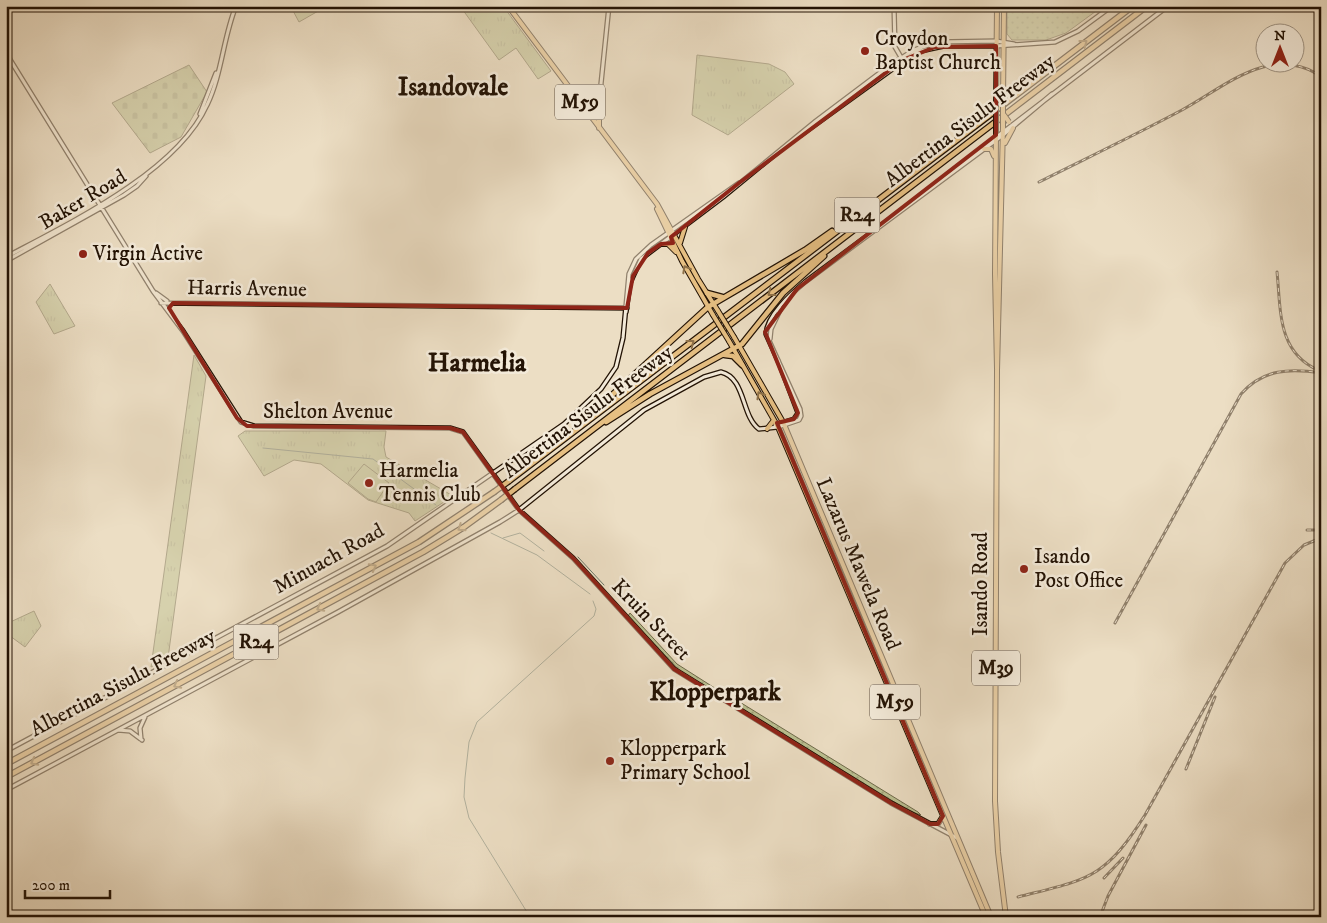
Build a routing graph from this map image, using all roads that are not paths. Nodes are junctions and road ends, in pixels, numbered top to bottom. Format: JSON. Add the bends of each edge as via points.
{"nodes":[{"id":1,"x":236,"y":6,"type":"edge"},
{"id":2,"x":508,"y":6,"type":"edge"},
{"id":3,"x":608,"y":6,"type":"edge"},
{"id":4,"x":894,"y":6,"type":"edge"},
{"id":5,"x":997,"y":6,"type":"edge"},
{"id":6,"x":1004,"y":6,"type":"edge"},
{"id":7,"x":1112,"y":6,"type":"edge"},
{"id":8,"x":1133,"y":6,"type":"edge"},
{"id":9,"x":1147,"y":6,"type":"edge"},
{"id":10,"x":1168,"y":6,"type":"edge"},
{"id":11,"x":926,"y":36,"type":"dead end"},
{"id":12,"x":937,"y":42,"type":"junction"},
{"id":13,"x":996,"y":44,"type":"junction"},
{"id":14,"x":1004,"y":44,"type":"junction"},
{"id":15,"x":6,"y":53,"type":"edge"},
{"id":16,"x":902,"y":59,"type":"junction"},
{"id":17,"x":599,"y":105,"type":"junction"},
{"id":18,"x":583,"y":107,"type":"junction"},
{"id":19,"x":1003,"y":113,"type":"junction"},
{"id":20,"x":592,"y":119,"type":"junction"},
{"id":21,"x":1011,"y":125,"type":"junction"},
{"id":22,"x":599,"y":128,"type":"junction"},
{"id":23,"x":1003,"y":131,"type":"junction"},
{"id":24,"x":996,"y":136,"type":"junction"},
{"id":25,"x":984,"y":149,"type":"junction"},
{"id":26,"x":1003,"y":151,"type":"junction"},
{"id":27,"x":996,"y":165,"type":"junction"},
{"id":28,"x":954,"y":170,"type":"junction"},
{"id":29,"x":739,"y":183,"type":"junction"},
{"id":30,"x":101,"y":206,"type":"junction"},
{"id":31,"x":844,"y":225,"type":"junction"},
{"id":32,"x":685,"y":227,"type":"junction"},
{"id":33,"x":672,"y":234,"type":"junction"},
{"id":34,"x":680,"y":243,"type":"junction"},
{"id":35,"x":838,"y":243,"type":"junction"},
{"id":36,"x":661,"y":244,"type":"junction"},
{"id":37,"x":678,"y":254,"type":"junction"},
{"id":38,"x":6,"y":257,"type":"edge"},
{"id":39,"x":6,"y":261,"type":"edge"},
{"id":40,"x":153,"y":291,"type":"junction"},
{"id":41,"x":707,"y":293,"type":"junction"},
{"id":42,"x":722,"y":297,"type":"junction"},
{"id":43,"x":160,"y":303,"type":"junction"},
{"id":44,"x":173,"y":303,"type":"junction"},
{"id":45,"x":713,"y":303,"type":"junction"},
{"id":46,"x":708,"y":307,"type":"junction"},
{"id":47,"x":626,"y":309,"type":"junction"},
{"id":48,"x":172,"y":316,"type":"junction"},
{"id":49,"x":739,"y":346,"type":"junction"},
{"id":50,"x":733,"y":349,"type":"junction"},
{"id":51,"x":778,"y":357,"type":"junction"},
{"id":52,"x":717,"y":358,"type":"junction"},
{"id":53,"x":742,"y":364,"type":"junction"},
{"id":54,"x":997,"y":371,"type":"junction"},
{"id":55,"x":784,"y":423,"type":"junction"},
{"id":56,"x":776,"y":424,"type":"junction"},
{"id":57,"x":582,"y":425,"type":"junction"},
{"id":58,"x":597,"y":426,"type":"junction"},
{"id":59,"x":769,"y":428,"type":"junction"},
{"id":60,"x":493,"y":473,"type":"junction"},
{"id":61,"x":519,"y":510,"type":"junction"},
{"id":62,"x":860,"y":606,"type":"junction"},
{"id":63,"x":862,"y":624,"type":"junction"},
{"id":64,"x":148,"y":714,"type":"junction"},
{"id":65,"x":117,"y":731,"type":"junction"},
{"id":66,"x":6,"y":751,"type":"edge"},
{"id":67,"x":6,"y":764,"type":"edge"},
{"id":68,"x":6,"y":776,"type":"edge"},
{"id":69,"x":6,"y":790,"type":"edge"},
{"id":70,"x":943,"y":816,"type":"junction"},
{"id":71,"x":930,"y":824,"type":"junction"},
{"id":72,"x":952,"y":836,"type":"junction"},
{"id":73,"x":957,"y":838,"type":"junction"},
{"id":74,"x":986,"y":917,"type":"edge"},
{"id":75,"x":991,"y":917,"type":"edge"},
{"id":76,"x":1006,"y":917,"type":"edge"}],
"edges":[{"from":1,"to":30,"type":"main road","name":"Baker Road","via":[[226,33],[213,92],[197,122],[175,150],[137,186]]},
{"from":2,"to":18,"type":"main road","number":"M59"},
{"from":3,"to":17,"type":"main road"},
{"from":4,"to":16,"type":"main road","via":[[895,41]]},
{"from":5,"to":13,"type":"main road","name":"Isando Road","number":"M39"},
{"from":6,"to":14,"type":"main road","name":"Isando Road","number":"M39"},
{"from":7,"to":14,"type":"main road","via":[[1061,40],[1042,44]]},
{"from":31,"to":8,"type":"highway","name":"Albertina Sisulu Freeway","number":"R24","one_way":true},
{"from":9,"to":35,"type":"highway","name":"Albertina Sisulu Freeway","number":"R24"},
{"from":10,"to":21,"type":"main road"},
{"from":11,"to":12,"type":"main road"},
{"from":12,"to":13,"type":"main road"},
{"from":12,"to":16,"type":"main road","via":[[918,48]]},
{"from":13,"to":14,"type":"main road"},
{"from":13,"to":16,"type":"main road","via":[[935,47]]},
{"from":13,"to":24,"type":"main road","name":"Isando Road","number":"M39","bridge":true},
{"from":14,"to":19,"type":"main road","name":"Isando Road","number":"M39","bridge":true},
{"from":15,"to":30,"type":"main road","name":"Harris Avenue"},
{"from":16,"to":29,"type":"main road"},
{"from":17,"to":18,"type":"main road"},
{"from":17,"to":20,"type":"main road"},
{"from":17,"to":22,"type":"main road"},
{"from":18,"to":20,"type":"main road","number":"M59"},
{"from":19,"to":21,"type":"main road","bridge":true},
{"from":19,"to":23,"type":"main road","name":"Isando Road","number":"M39","bridge":true},
{"from":20,"to":22,"type":"main road","number":"M59"},
{"from":21,"to":23,"type":"main road"},
{"from":21,"to":26,"type":"main road"},
{"from":22,"to":33,"type":"main road","number":"M59","via":[[652,198]]},
{"from":23,"to":24,"type":"main road"},
{"from":23,"to":26,"type":"main road","name":"Isando Road","number":"M39"},
{"from":24,"to":25,"type":"main road"},
{"from":24,"to":27,"type":"main road","name":"Isando Road","number":"M39"},
{"from":24,"to":28,"type":"main road"},
{"from":25,"to":27,"type":"main road","via":[[992,150]]},
{"from":25,"to":28,"type":"main road"},
{"from":26,"to":54,"type":"main road","name":"Isando Road","number":"M39"},
{"from":27,"to":54,"type":"main road","name":"Isando Road","number":"M39"},
{"from":28,"to":51,"type":"main road","via":[[805,282],[782,306],[767,329]]},
{"from":29,"to":32,"type":"main road"},
{"from":29,"to":33,"type":"main road"},
{"from":30,"to":38,"type":"main road","name":"Baker Road"},
{"from":30,"to":39,"type":"main road","name":"Baker Road"},
{"from":30,"to":40,"type":"main road","name":"Harris Avenue"},
{"from":31,"to":42,"type":"highway","via":[[790,260]]},
{"from":57,"to":31,"type":"highway","name":"Albertina Sisulu Freeway","number":"R24","one_way":true},
{"from":32,"to":33,"type":"main road"},
{"from":32,"to":34,"type":"main road"},
{"from":33,"to":34,"type":"main road","name":"Lazarus Mawela Road","number":"M59"},
{"from":33,"to":36,"type":"main road"},
{"from":33,"to":37,"type":"main road","name":"Lazarus Mawela Road","number":"M59"},
{"from":33,"to":47,"type":"main road","via":[[644,250],[636,259],[629,274]]},
{"from":34,"to":41,"type":"main road","name":"Lazarus Mawela Road","number":"M59"},
{"from":35,"to":49,"type":"highway","via":[[783,293]]},
{"from":35,"to":58,"type":"highway","name":"Albertina Sisulu Freeway","number":"R24","one_way":true},
{"from":36,"to":37,"type":"main road","via":[[668,244]]},
{"from":36,"to":47,"type":"main road","via":[[638,264],[630,283]]},
{"from":46,"to":37,"type":"main road","name":"Lazarus Mawela Road","number":"M59","one_way":true},
{"from":40,"to":43,"type":"main road","name":"Harris Avenue"},
{"from":40,"to":44,"type":"main road"},
{"from":41,"to":42,"type":"highway","via":[[716,298]]},
{"from":41,"to":45,"type":"main road","name":"Lazarus Mawela Road","number":"M59"},
{"from":42,"to":45,"type":"highway"},
{"from":43,"to":44,"type":"main road","name":"Harris Avenue"},
{"from":43,"to":48,"type":"main road","name":"Shelton Avenue"},
{"from":44,"to":47,"type":"main road","name":"Harris Avenue"},
{"from":44,"to":48,"type":"main road","via":[[169,308]]},
{"from":45,"to":46,"type":"highway"},
{"from":45,"to":49,"type":"main road","name":"Lazarus Mawela Road","number":"M59","bridge":true},
{"from":46,"to":50,"type":"main road","name":"Lazarus Mawela Road","number":"M59","bridge":true},
{"from":46,"to":57,"type":"highway"},
{"from":47,"to":60,"type":"main road","name":"Minuach Road","via":[[620,356],[601,389],[564,424]]},
{"from":48,"to":60,"type":"main road","name":"Shelton Avenue","via":[[237,418],[245,424],[454,429],[468,437]]},
{"from":49,"to":50,"type":"highway"},
{"from":49,"to":55,"type":"main road","name":"Lazarus Mawela Road","number":"M59"},
{"from":50,"to":52,"type":"highway"},
{"from":50,"to":53,"type":"main road","name":"Lazarus Mawela Road","number":"M59"},
{"from":51,"to":55,"type":"main road","via":[[798,413],[794,419]]},
{"from":51,"to":55,"type":"main road","via":[[802,416],[799,420]]},
{"from":52,"to":53,"type":"highway","via":[[732,355]]},
{"from":52,"to":58,"type":"highway"},
{"from":56,"to":53,"type":"main road","name":"Lazarus Mawela Road","number":"M59","one_way":true},
{"from":54,"to":76,"type":"main road","name":"Isando Road","number":"M39","via":[[995,801]]},
{"from":55,"to":56,"type":"main road"},
{"from":55,"to":62,"type":"main road","name":"Lazarus Mawela Road","number":"M59"},
{"from":56,"to":59,"type":"main road"},
{"from":56,"to":59,"type":"main road"},
{"from":56,"to":63,"type":"main road","name":"Lazarus Mawela Road","number":"M59"},
{"from":67,"to":57,"type":"highway","name":"Albertina Sisulu Freeway","number":"R24","one_way":true,"bridge":true,"via":[[419,542],[494,492]]},
{"from":58,"to":68,"type":"highway","name":"Albertina Sisulu Freeway","number":"R24","one_way":true,"bridge":true,"via":[[464,527],[423,552]]},
{"from":59,"to":61,"type":"main road","via":[[759,429],[754,424],[732,378],[723,372],[712,373],[644,410]]},
{"from":60,"to":61,"type":"main road","name":"Shelton Avenue"},
{"from":60,"to":66,"type":"main road","name":"Minuach Road","via":[[387,546]]},
{"from":61,"to":64,"type":"main road"},
{"from":61,"to":71,"type":"main road","name":"Kruin Street","via":[[573,558],[674,669]]},
{"from":62,"to":63,"type":"main road"},
{"from":62,"to":73,"type":"main road","name":"Lazarus Mawela Road","number":"M59"},
{"from":63,"to":70,"type":"main road","name":"Lazarus Mawela Road","number":"M59"},
{"from":64,"to":65,"type":"main road"},
{"from":64,"to":65,"type":"main road","via":[[140,725],[142,739],[130,731]]},
{"from":65,"to":69,"type":"main road"},
{"from":70,"to":71,"type":"main road","via":[[938,824]]},
{"from":70,"to":72,"type":"main road","name":"Lazarus Mawela Road","number":"M59"},
{"from":71,"to":72,"type":"main road","name":"Kruin Street"},
{"from":72,"to":73,"type":"main road","name":"Kruin Street"},
{"from":72,"to":74,"type":"main road","name":"Lazarus Mawela Road","number":"M59"},
{"from":73,"to":75,"type":"main road","name":"Lazarus Mawela Road","number":"M59"}]}
